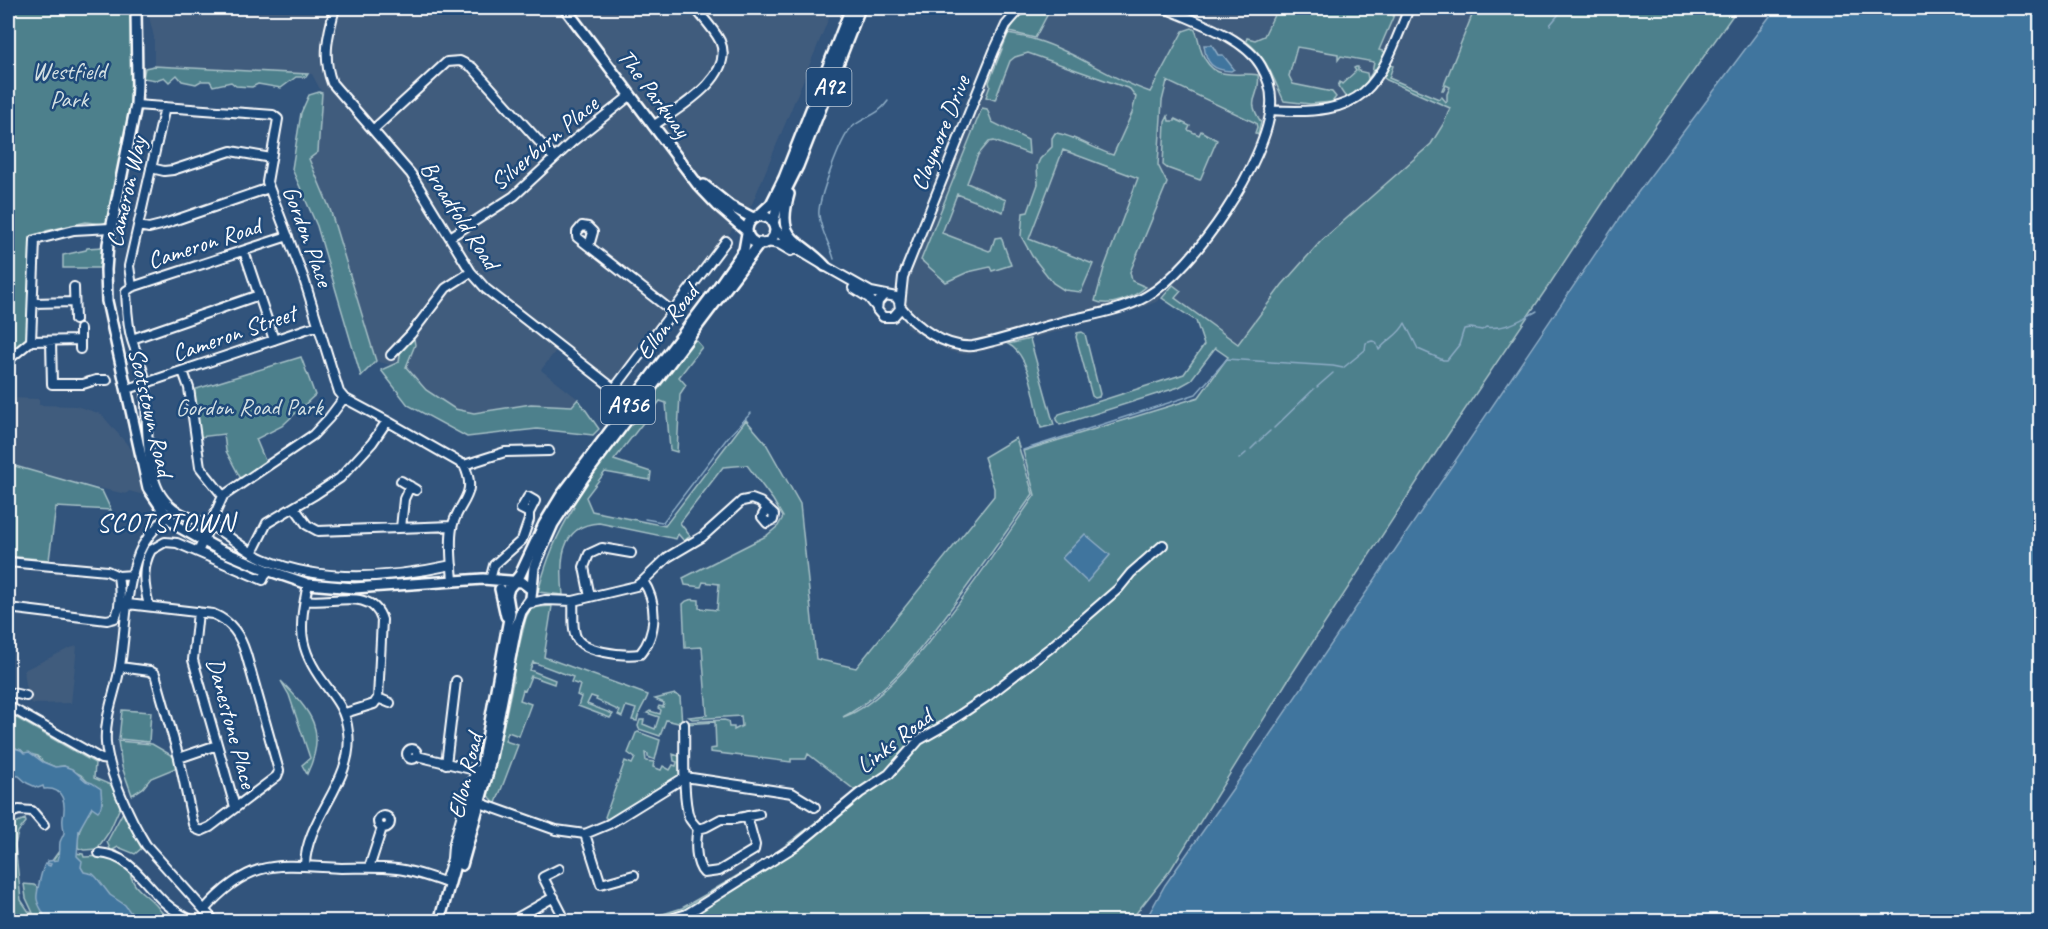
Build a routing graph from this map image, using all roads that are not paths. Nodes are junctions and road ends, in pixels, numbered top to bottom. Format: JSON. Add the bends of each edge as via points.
{"nodes":[{"id":1,"x":136,"y":8,"type":"edge"},
{"id":2,"x":335,"y":8,"type":"edge"},
{"id":3,"x":565,"y":8,"type":"edge"},
{"id":4,"x":695,"y":8,"type":"edge"},
{"id":5,"x":851,"y":8,"type":"edge"},
{"id":6,"x":860,"y":8,"type":"edge"},
{"id":7,"x":1021,"y":8,"type":"edge"},
{"id":8,"x":1165,"y":8,"type":"edge"},
{"id":9,"x":1410,"y":8,"type":"edge"},
{"id":10,"x":631,"y":95,"type":"junction"},
{"id":11,"x":135,"y":105,"type":"junction"},
{"id":12,"x":165,"y":107,"type":"junction"},
{"id":13,"x":1270,"y":110,"type":"junction"},
{"id":14,"x":653,"y":126,"type":"junction"},
{"id":15,"x":374,"y":129,"type":"junction"},
{"id":16,"x":271,"y":158,"type":"junction"},
{"id":17,"x":554,"y":158,"type":"junction"},
{"id":18,"x":798,"y":166,"type":"junction"},
{"id":19,"x":151,"y":168,"type":"junction"},
{"id":20,"x":690,"y":174,"type":"junction"},
{"id":21,"x":269,"y":188,"type":"junction"},
{"id":22,"x":755,"y":217,"type":"junction"},
{"id":23,"x":138,"y":226,"type":"junction"},
{"id":24,"x":773,"y":226,"type":"junction"},
{"id":25,"x":111,"y":228,"type":"junction"},
{"id":26,"x":747,"y":232,"type":"junction"},
{"id":27,"x":288,"y":236,"type":"junction"},
{"id":28,"x":450,"y":237,"type":"junction"},
{"id":29,"x":726,"y":241,"type":"dead end"},
{"id":30,"x":764,"y":243,"type":"junction"},
{"id":31,"x":589,"y":246,"type":"dead end"},
{"id":32,"x":244,"y":251,"type":"junction"},
{"id":33,"x":825,"y":266,"type":"junction"},
{"id":34,"x":471,"y":272,"type":"junction"},
{"id":35,"x":903,"y":277,"type":"junction"},
{"id":36,"x":132,"y":287,"type":"junction"},
{"id":37,"x":75,"y":288,"type":"dead end"},
{"id":38,"x":259,"y":295,"type":"junction"},
{"id":39,"x":886,"y":295,"type":"junction"},
{"id":40,"x":74,"y":302,"type":"junction"},
{"id":41,"x":33,"y":303,"type":"junction"},
{"id":42,"x":900,"y":305,"type":"junction"},
{"id":43,"x":877,"y":308,"type":"junction"},
{"id":44,"x":673,"y":312,"type":"junction"},
{"id":45,"x":890,"y":318,"type":"junction"},
{"id":46,"x":75,"y":320,"type":"dead end"},
{"id":47,"x":914,"y":322,"type":"junction"},
{"id":48,"x":318,"y":325,"type":"junction"},
{"id":49,"x":80,"y":328,"type":"dead end"},
{"id":50,"x":132,"y":339,"type":"junction"},
{"id":51,"x":274,"y":339,"type":"junction"},
{"id":52,"x":31,"y":341,"type":"junction"},
{"id":53,"x":51,"y":341,"type":"junction"},
{"id":54,"x":391,"y":354,"type":"dead end"},
{"id":55,"x":8,"y":360,"type":"edge"},
{"id":56,"x":183,"y":371,"type":"junction"},
{"id":57,"x":107,"y":380,"type":"dead end"},
{"id":58,"x":146,"y":383,"type":"junction"},
{"id":59,"x":128,"y":389,"type":"junction"},
{"id":60,"x":614,"y":389,"type":"junction"},
{"id":61,"x":344,"y":398,"type":"junction"},
{"id":62,"x":631,"y":402,"type":"junction"},
{"id":63,"x":387,"y":421,"type":"junction"},
{"id":64,"x":547,"y":453,"type":"dead end"},
{"id":65,"x":464,"y":465,"type":"junction"},
{"id":66,"x":401,"y":481,"type":"dead end"},
{"id":67,"x":223,"y":496,"type":"junction"},
{"id":68,"x":294,"y":507,"type":"junction"},
{"id":69,"x":769,"y":511,"type":"dead end"},
{"id":70,"x":529,"y":513,"type":"dead end"},
{"id":71,"x":166,"y":516,"type":"junction"},
{"id":72,"x":452,"y":526,"type":"junction"},
{"id":73,"x":210,"y":527,"type":"junction"},
{"id":74,"x":401,"y":528,"type":"junction"},
{"id":75,"x":203,"y":541,"type":"junction"},
{"id":76,"x":1163,"y":545,"type":"dead end"},
{"id":77,"x":198,"y":552,"type":"junction"},
{"id":78,"x":252,"y":553,"type":"junction"},
{"id":79,"x":631,"y":553,"type":"dead end"},
{"id":80,"x":8,"y":562,"type":"edge"},
{"id":81,"x":452,"y":565,"type":"junction"},
{"id":82,"x":267,"y":570,"type":"junction"},
{"id":83,"x":133,"y":575,"type":"junction"},
{"id":84,"x":118,"y":576,"type":"junction"},
{"id":85,"x":490,"y":580,"type":"junction"},
{"id":86,"x":453,"y":581,"type":"junction"},
{"id":87,"x":643,"y":581,"type":"junction"},
{"id":88,"x":515,"y":583,"type":"junction"},
{"id":89,"x":308,"y":584,"type":"junction"},
{"id":90,"x":500,"y":589,"type":"junction"},
{"id":91,"x":531,"y":590,"type":"junction"},
{"id":92,"x":590,"y":597,"type":"junction"},
{"id":93,"x":305,"y":600,"type":"junction"},
{"id":94,"x":545,"y":600,"type":"junction"},
{"id":95,"x":509,"y":601,"type":"junction"},
{"id":96,"x":573,"y":601,"type":"junction"},
{"id":97,"x":128,"y":604,"type":"junction"},
{"id":98,"x":527,"y":604,"type":"junction"},
{"id":99,"x":149,"y":605,"type":"junction"},
{"id":100,"x":8,"y":608,"type":"edge"},
{"id":101,"x":198,"y":612,"type":"junction"},
{"id":102,"x":576,"y":638,"type":"junction"},
{"id":103,"x":566,"y":643,"type":"dead end"},
{"id":104,"x":640,"y":654,"type":"junction"},
{"id":105,"x":643,"y":663,"type":"dead end"},
{"id":106,"x":500,"y":664,"type":"junction"},
{"id":107,"x":120,"y":667,"type":"junction"},
{"id":108,"x":456,"y":681,"type":"dead end"},
{"id":109,"x":8,"y":692,"type":"edge"},
{"id":110,"x":26,"y":696,"type":"dead end"},
{"id":111,"x":378,"y":698,"type":"junction"},
{"id":112,"x":390,"y":703,"type":"dead end"},
{"id":113,"x":8,"y":706,"type":"edge"},
{"id":114,"x":345,"y":713,"type":"junction"},
{"id":115,"x":684,"y":724,"type":"dead end"},
{"id":116,"x":217,"y":746,"type":"junction"},
{"id":117,"x":417,"y":756,"type":"dead end"},
{"id":118,"x":179,"y":758,"type":"junction"},
{"id":119,"x":109,"y":760,"type":"junction"},
{"id":120,"x":446,"y":764,"type":"junction"},
{"id":121,"x":481,"y":771,"type":"junction"},
{"id":122,"x":685,"y":777,"type":"junction"},
{"id":123,"x":480,"y":803,"type":"junction"},
{"id":124,"x":235,"y":807,"type":"junction"},
{"id":125,"x":815,"y":807,"type":"dead end"},
{"id":126,"x":8,"y":814,"type":"edge"},
{"id":127,"x":759,"y":814,"type":"dead end"},
{"id":128,"x":747,"y":816,"type":"junction"},
{"id":129,"x":44,"y":825,"type":"dead end"},
{"id":130,"x":382,"y":828,"type":"dead end"},
{"id":131,"x":698,"y":829,"type":"junction"},
{"id":132,"x":585,"y":834,"type":"junction"},
{"id":133,"x":99,"y":853,"type":"dead end"},
{"id":134,"x":305,"y":865,"type":"junction"},
{"id":135,"x":369,"y":868,"type":"junction"},
{"id":136,"x":559,"y":869,"type":"dead end"},
{"id":137,"x":634,"y":874,"type":"dead end"},
{"id":138,"x":447,"y":883,"type":"junction"},
{"id":139,"x":554,"y":897,"type":"junction"},
{"id":140,"x":204,"y":910,"type":"junction"},
{"id":141,"x":562,"y":914,"type":"dead end"},
{"id":142,"x":196,"y":921,"type":"edge"},
{"id":143,"x":213,"y":921,"type":"edge"},
{"id":144,"x":438,"y":921,"type":"edge"},
{"id":145,"x":444,"y":921,"type":"edge"},
{"id":146,"x":510,"y":921,"type":"edge"},
{"id":147,"x":661,"y":921,"type":"edge"}],
"edges":[{"from":1,"to":11,"type":"main road","name":"Scotstown Road"},
{"from":2,"to":15,"type":"street","name":"Broadfold Road","via":[[327,41],[328,71],[338,91]]},
{"from":3,"to":10,"type":"main road","name":"The Parkway"},
{"from":4,"to":14,"type":"street","via":[[719,41],[722,59],[718,72],[710,84]]},
{"from":5,"to":22,"type":"main road","number":"A92","via":[[784,178],[771,204]]},
{"from":6,"to":18,"type":"main road","number":"A92"},
{"from":7,"to":35,"type":"street","name":"Claymore Drive","via":[[997,43]]},
{"from":8,"to":13,"type":"street","via":[[1228,38],[1254,56],[1269,85]]},
{"from":9,"to":13,"type":"street","via":[[1382,70],[1361,96],[1328,109]]},
{"from":10,"to":14,"type":"main road","name":"The Parkway"},
{"from":10,"to":17,"type":"street","name":"Silverburn Place"},
{"from":11,"to":12,"type":"street","name":"Gordon Place"},
{"from":11,"to":25,"type":"main road","name":"Scotstown Road"},
{"from":12,"to":16,"type":"street","name":"Gordon Place","via":[[278,118]]},
{"from":12,"to":19,"type":"street","name":"Cameron Way"},
{"from":13,"to":47,"type":"street","via":[[1261,142],[1238,191],[1213,230],[1158,289],[1139,300],[965,346],[948,342]]},
{"from":14,"to":20,"type":"main road","name":"The Parkway"},
{"from":15,"to":17,"type":"street","via":[[447,62],[460,61],[472,67]]},
{"from":15,"to":28,"type":"street","name":"Broadfold Road","via":[[411,174]]},
{"from":16,"to":19,"type":"street","via":[[231,151],[173,170]]},
{"from":16,"to":21,"type":"street","name":"Gordon Place"},
{"from":17,"to":28,"type":"street","name":"Silverburn Place","via":[[514,196]]},
{"from":18,"to":24,"type":"main road","number":"A92","via":[[777,208]]},
{"from":18,"to":33,"type":"main road","via":[[785,212],[785,227],[794,241]]},
{"from":19,"to":23,"type":"street","name":"Cameron Way"},
{"from":20,"to":22,"type":"main road","name":"The Parkway","via":[[724,201]]},
{"from":20,"to":26,"type":"main road","name":"The Parkway"},
{"from":21,"to":23,"type":"street","via":[[161,225]]},
{"from":21,"to":27,"type":"street","name":"Gordon Place"},
{"from":22,"to":24,"type":"main road","via":[[766,218]]},
{"from":22,"to":26,"type":"main road","number":"A92"},
{"from":23,"to":36,"type":"street","name":"Cameron Way","via":[[129,266]]},
{"from":24,"to":30,"type":"main road","number":"A92","via":[[773,236]]},
{"from":24,"to":33,"type":"street","via":[[790,244]]},
{"from":25,"to":41,"type":"street","via":[[75,230],[35,240]]},
{"from":25,"to":59,"type":"main road","name":"Scotstown Road","via":[[106,256],[107,301]]},
{"from":26,"to":30,"type":"main road","via":[[751,239]]},
{"from":26,"to":62,"type":"main road","name":"Ellon Road","number":"A956","via":[[739,258]]},
{"from":27,"to":32,"type":"street","name":"Cameron Road"},
{"from":27,"to":48,"type":"street","name":"Gordon Place"},
{"from":28,"to":34,"type":"street","name":"Broadfold Road"},
{"from":29,"to":44,"type":"street"},
{"from":30,"to":43,"type":"street","via":[[782,245],[867,296]]},
{"from":30,"to":91,"type":"main road","name":"Ellon Road","number":"A956","via":[[584,477],[538,554]]},
{"from":31,"to":44,"type":"street"},
{"from":32,"to":36,"type":"street","name":"Cameron Road"},
{"from":32,"to":38,"type":"street"},
{"from":33,"to":39,"type":"street","via":[[871,292]]},
{"from":34,"to":54,"type":"street","via":[[446,288]]},
{"from":34,"to":60,"type":"street","name":"Broadfold Road","via":[[492,296]]},
{"from":35,"to":39,"type":"street","name":"Claymore Drive"},
{"from":35,"to":42,"type":"street","name":"Claymore Drive"},
{"from":36,"to":50,"type":"street","name":"Cameron Way","via":[[126,291]]},
{"from":37,"to":40,"type":"street"},
{"from":38,"to":50,"type":"street"},
{"from":38,"to":51,"type":"street"},
{"from":39,"to":42,"type":"street","via":[[896,297]]},
{"from":39,"to":43,"type":"street"},
{"from":40,"to":41,"type":"street"},
{"from":40,"to":46,"type":"street"},
{"from":41,"to":52,"type":"street"},
{"from":42,"to":45,"type":"street","via":[[897,314]]},
{"from":42,"to":47,"type":"street"},
{"from":43,"to":45,"type":"street","via":[[881,315]]},
{"from":44,"to":60,"type":"street"},
{"from":45,"to":47,"type":"street"},
{"from":48,"to":51,"type":"street","name":"Cameron Street"},
{"from":48,"to":61,"type":"street","name":"Gordon Place"},
{"from":49,"to":53,"type":"street","via":[[80,345]]},
{"from":50,"to":58,"type":"street"},
{"from":51,"to":56,"type":"street","name":"Cameron Street"},
{"from":52,"to":53,"type":"street"},
{"from":52,"to":55,"type":"street"},
{"from":53,"to":57,"type":"street","via":[[52,384]]},
{"from":56,"to":58,"type":"street","name":"Cameron Street"},
{"from":56,"to":67,"type":"street","via":[[200,467]]},
{"from":58,"to":59,"type":"street","name":"Cameron Street"},
{"from":58,"to":73,"type":"street","via":[[157,488],[182,515]]},
{"from":59,"to":71,"type":"main road","name":"Scotstown Road","via":[[148,488]]},
{"from":60,"to":62,"type":"street","name":"Broadfold Road"},
{"from":61,"to":63,"type":"street"},
{"from":61,"to":67,"type":"street","via":[[313,435]]},
{"from":62,"to":88,"type":"main road","name":"Ellon Road","number":"A956","via":[[561,496]]},
{"from":63,"to":65,"type":"street"},
{"from":63,"to":68,"type":"street","via":[[340,478]]},
{"from":64,"to":65,"type":"street","via":[[505,452]]},
{"from":65,"to":72,"type":"street","via":[[468,491]]},
{"from":66,"to":74,"type":"street","via":[[413,488],[404,499]]},
{"from":67,"to":73,"type":"street"},
{"from":68,"to":74,"type":"street","via":[[318,531]]},
{"from":68,"to":78,"type":"street","via":[[267,523]]},
{"from":69,"to":87,"type":"street","via":[[756,500],[742,501],[698,541],[668,556]]},
{"from":70,"to":85,"type":"street","via":[[522,540],[494,565]]},
{"from":71,"to":75,"type":"main road"},
{"from":71,"to":83,"type":"street","via":[[141,548]]},
{"from":72,"to":74,"type":"street"},
{"from":72,"to":81,"type":"street"},
{"from":73,"to":75,"type":"street"},
{"from":73,"to":78,"type":"street"},
{"from":75,"to":77,"type":"street"},
{"from":75,"to":82,"type":"main road"},
{"from":76,"to":147,"type":"street","name":"Links Road","via":[[1050,648],[988,696],[918,741],[890,774],[860,793],[797,845],[687,914]]},
{"from":77,"to":82,"type":"street","via":[[263,580]]},
{"from":77,"to":99,"type":"street","via":[[167,542],[151,550],[144,576]]},
{"from":78,"to":81,"type":"street","via":[[281,566],[334,575],[417,573]]},
{"from":79,"to":92,"type":"street","via":[[617,555],[598,549],[587,558],[584,567]]},
{"from":80,"to":84,"type":"street","via":[[107,571]]},
{"from":81,"to":86,"type":"street"},
{"from":82,"to":89,"type":"main road"},
{"from":83,"to":84,"type":"street"},
{"from":83,"to":97,"type":"street"},
{"from":84,"to":100,"type":"street","via":[[115,618]]},
{"from":85,"to":86,"type":"main road"},
{"from":85,"to":88,"type":"main road"},
{"from":85,"to":90,"type":"main road"},
{"from":86,"to":89,"type":"main road","via":[[354,588]]},
{"from":87,"to":92,"type":"street"},
{"from":87,"to":104,"type":"street","via":[[652,596],[653,617],[650,639]]},
{"from":88,"to":91,"type":"main road","via":[[524,583]]},
{"from":88,"to":95,"type":"main road","number":"A956","via":[[508,590]]},
{"from":89,"to":93,"type":"street"},
{"from":90,"to":95,"type":"main road"},
{"from":90,"to":106,"type":"main road","via":[[506,612]]},
{"from":91,"to":94,"type":"street"},
{"from":91,"to":98,"type":"main road","number":"A956"},
{"from":92,"to":96,"type":"street"},
{"from":93,"to":111,"type":"street","via":[[356,599],[376,608],[382,620]]},
{"from":93,"to":114,"type":"street","via":[[302,640],[312,667]]},
{"from":94,"to":96,"type":"street"},
{"from":94,"to":98,"type":"street"},
{"from":95,"to":98,"type":"main road","via":[[518,606]]},
{"from":95,"to":106,"type":"main road","name":"Ellon Road","number":"A956"},
{"from":96,"to":102,"type":"street"},
{"from":97,"to":99,"type":"street"},
{"from":97,"to":107,"type":"street"},
{"from":98,"to":121,"type":"main road","name":"Ellon Road","number":"A956","via":[[516,628]]},
{"from":99,"to":101,"type":"street"},
{"from":101,"to":116,"type":"street","name":"Danestone Place","via":[[193,660]]},
{"from":101,"to":124,"type":"street","via":[[225,619],[241,638],[279,771]]},
{"from":102,"to":103,"type":"street"},
{"from":102,"to":104,"type":"street","via":[[595,650]]},
{"from":104,"to":105,"type":"street"},
{"from":106,"to":121,"type":"main road","name":"Ellon Road","number":"A956"},
{"from":107,"to":118,"type":"street","via":[[155,674]]},
{"from":107,"to":119,"type":"street","via":[[106,723]]},
{"from":108,"to":120,"type":"street"},
{"from":109,"to":110,"type":"street"},
{"from":111,"to":112,"type":"street"},
{"from":111,"to":114,"type":"street","via":[[374,704]]},
{"from":113,"to":119,"type":"street"},
{"from":114,"to":134,"type":"street","via":[[349,733],[344,767],[309,841]]},
{"from":115,"to":122,"type":"street","via":[[681,745]]},
{"from":116,"to":118,"type":"street"},
{"from":116,"to":124,"type":"street","name":"Danestone Place"},
{"from":117,"to":120,"type":"street"},
{"from":118,"to":124,"type":"street","via":[[196,830],[210,827]]},
{"from":119,"to":140,"type":"street","via":[[146,845]]},
{"from":120,"to":121,"type":"street"},
{"from":121,"to":123,"type":"main road","name":"Ellon Road","number":"A956"},
{"from":121,"to":138,"type":"main road","name":"Ellon Road","number":"A956"},
{"from":122,"to":125,"type":"street","via":[[792,794]]},
{"from":122,"to":131,"type":"street","via":[[689,815]]},
{"from":122,"to":132,"type":"street","via":[[609,824]]},
{"from":123,"to":132,"type":"street","via":[[566,833]]},
{"from":123,"to":145,"type":"main road","name":"Ellon Road","number":"A956"},
{"from":126,"to":129,"type":"street","via":[[32,811]]},
{"from":127,"to":128,"type":"street"},
{"from":128,"to":131,"type":"street","via":[[721,819]]},
{"from":128,"to":131,"type":"street","via":[[754,850],[719,871],[704,873],[701,869],[695,839]]},
{"from":130,"to":135,"type":"street"},
{"from":132,"to":137,"type":"street","via":[[601,884]]},
{"from":133,"to":142,"type":"street","via":[[112,854],[127,862],[166,904]]},
{"from":134,"to":135,"type":"street"},
{"from":134,"to":140,"type":"street","via":[[272,867],[235,880]]},
{"from":135,"to":138,"type":"street","via":[[397,869]]},
{"from":136,"to":139,"type":"street","via":[[543,877]]},
{"from":138,"to":144,"type":"main road","name":"Ellon Road","number":"A956"},
{"from":139,"to":141,"type":"street"},
{"from":139,"to":146,"type":"street"},
{"from":140,"to":143,"type":"street"}]}
